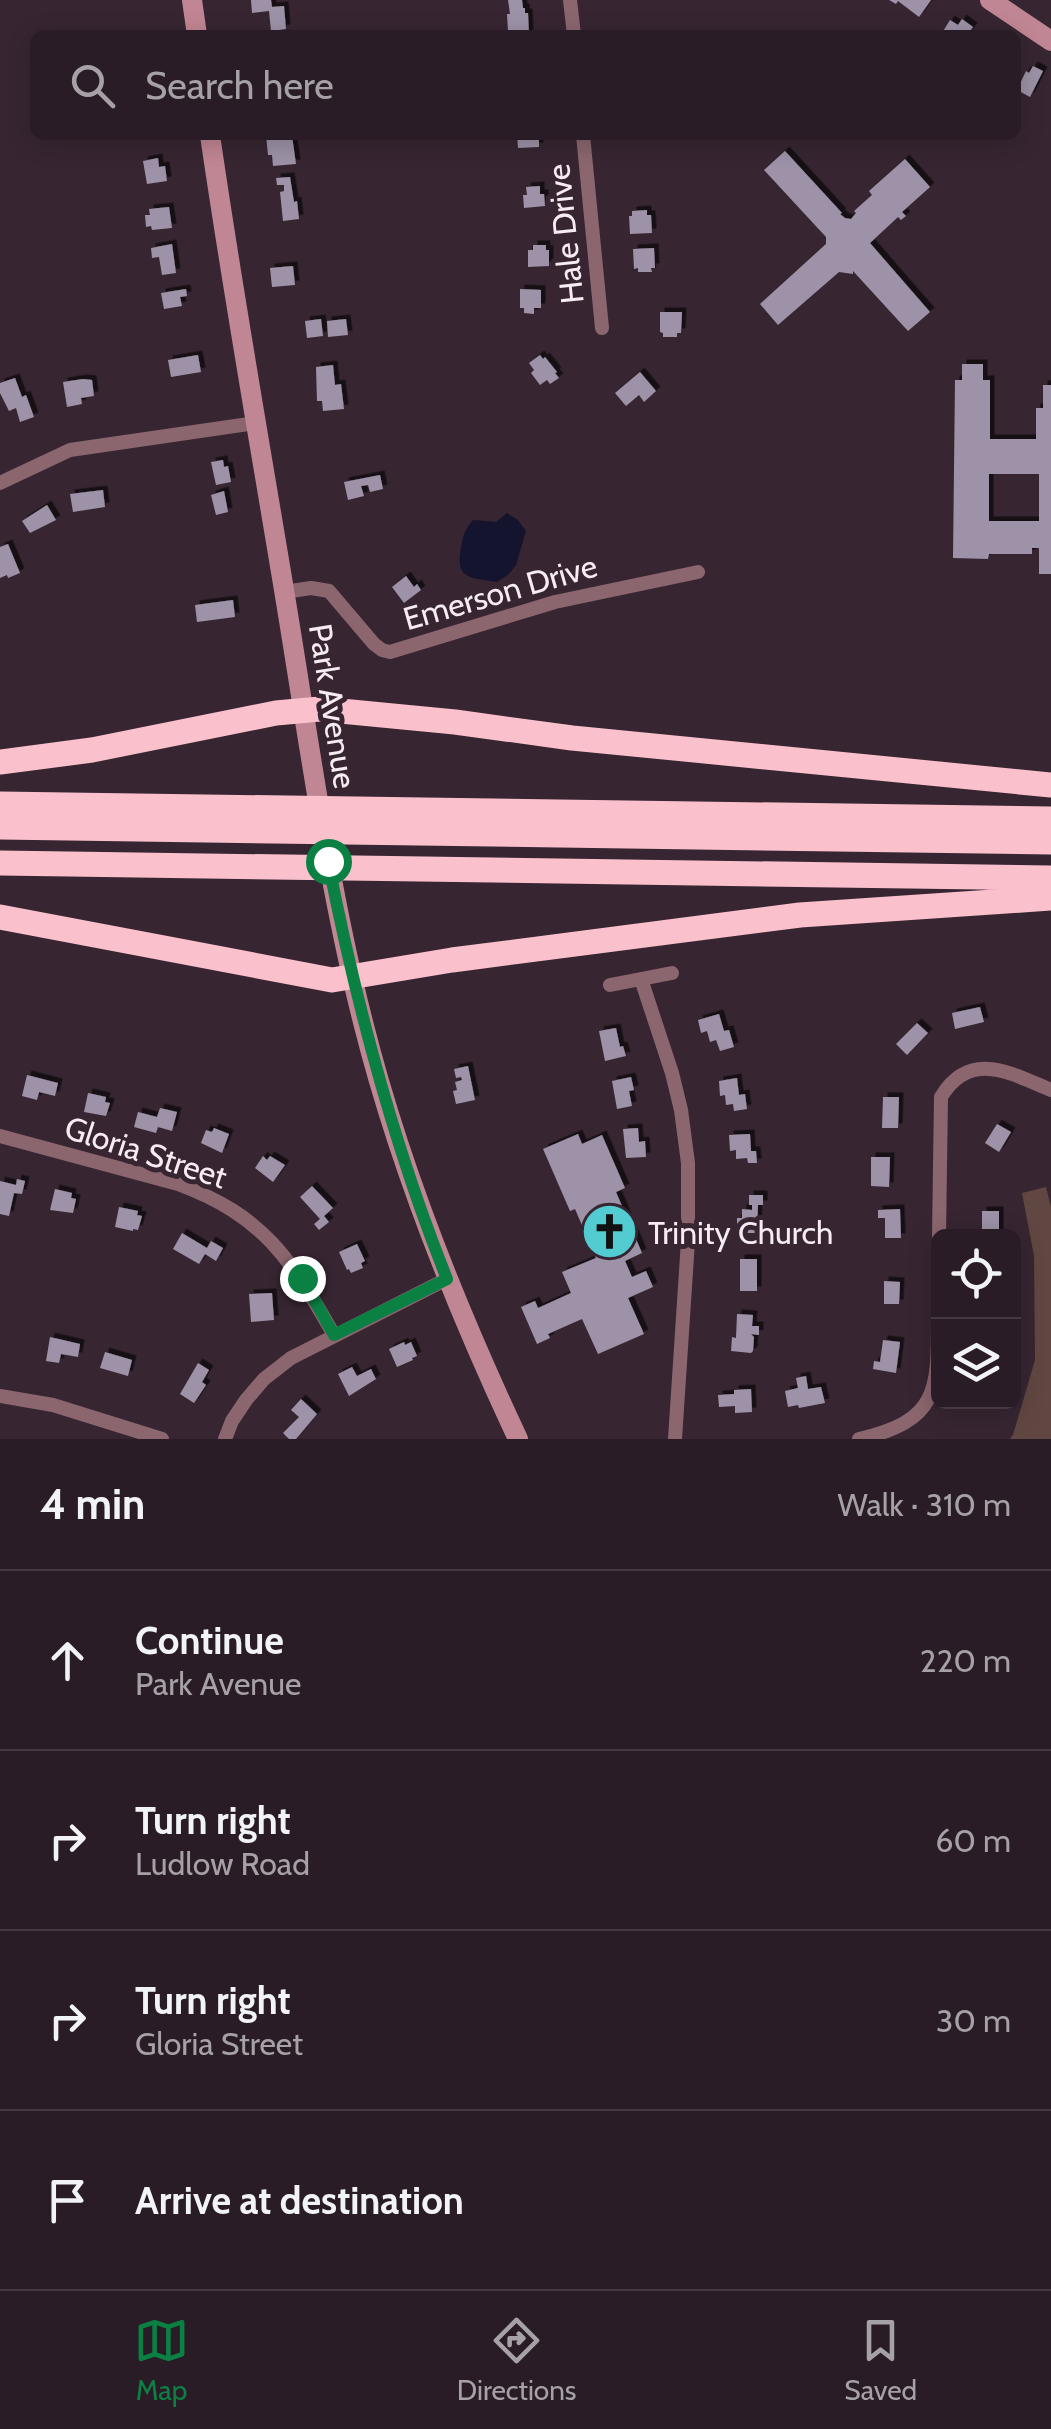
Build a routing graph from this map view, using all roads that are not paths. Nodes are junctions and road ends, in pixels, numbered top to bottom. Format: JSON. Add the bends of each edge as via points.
{"nodes":[{"id":1,"x":192,"y":0,"type":"edge"},
{"id":2,"x":570,"y":0,"type":"edge"},
{"id":3,"x":990,"y":0,"type":"edge"},
{"id":4,"x":196,"y":30,"type":"edge"},
{"id":5,"x":573,"y":30,"type":"edge"},
{"id":6,"x":1051,"y":40,"type":"edge"},
{"id":7,"x":211,"y":140,"type":"edge"},
{"id":8,"x":583,"y":140,"type":"edge"},
{"id":9,"x":602,"y":328,"type":"dead end"},
{"id":10,"x":256,"y":423,"type":"junction"},
{"id":11,"x":0,"y":483,"type":"edge"},
{"id":12,"x":698,"y":572,"type":"dead end"},
{"id":13,"x":284,"y":592,"type":"junction"},
{"id":14,"x":304,"y":710,"type":"junction"},
{"id":15,"x":0,"y":762,"type":"edge"},
{"id":16,"x":1051,"y":785,"type":"edge"},
{"id":17,"x":0,"y":804,"type":"edge"},
{"id":18,"x":1051,"y":819,"type":"edge"},
{"id":19,"x":0,"y":826,"type":"edge"},
{"id":20,"x":288,"y":836,"type":"junction"},
{"id":21,"x":362,"y":838,"type":"junction"},
{"id":22,"x":0,"y":839,"type":"edge"},
{"id":23,"x":1051,"y":842,"type":"edge"},
{"id":24,"x":1051,"y":854,"type":"edge"},
{"id":25,"x":0,"y":862,"type":"edge"},
{"id":26,"x":1051,"y":878,"type":"edge"},
{"id":27,"x":1051,"y":898,"type":"edge"},
{"id":28,"x":0,"y":916,"type":"edge"},
{"id":29,"x":672,"y":973,"type":"dead end"},
{"id":30,"x":352,"y":978,"type":"junction"},
{"id":31,"x":640,"y":979,"type":"junction"},
{"id":32,"x":610,"y":985,"type":"dead end"},
{"id":33,"x":1051,"y":1090,"type":"edge"},
{"id":34,"x":0,"y":1136,"type":"edge"},
{"id":35,"x":939,"y":1229,"type":"edge"},
{"id":36,"x":447,"y":1279,"type":"junction"},
{"id":37,"x":938,"y":1319,"type":"edge"},
{"id":38,"x":334,"y":1335,"type":"junction"},
{"id":39,"x":0,"y":1396,"type":"edge"},
{"id":40,"x":162,"y":1439,"type":"edge"},
{"id":41,"x":225,"y":1439,"type":"edge"},
{"id":42,"x":518,"y":1439,"type":"edge"},
{"id":43,"x":675,"y":1439,"type":"edge"},
{"id":44,"x":859,"y":1439,"type":"edge"}],
"edges":[{"from":1,"to":4,"type":"main road"},
{"from":2,"to":5,"type":"street"},
{"from":3,"to":6,"type":"main road"},
{"from":7,"to":10,"type":"main road","name":"Park Avenue"},
{"from":8,"to":9,"type":"street","name":"Hale Drive"},
{"from":10,"to":11,"type":"street","via":[[70,450]]},
{"from":10,"to":13,"type":"main road","name":"Park Avenue"},
{"from":12,"to":13,"type":"street","name":"Emerson Drive","via":[[555,602],[390,652],[374,644],[329,590]]},
{"from":13,"to":14,"type":"main road","name":"Park Avenue"},
{"from":14,"to":15,"type":"highway"},
{"from":14,"to":16,"type":"highway"},
{"from":14,"to":30,"type":"main road","name":"Park Avenue"},
{"from":17,"to":20,"type":"highway"},
{"from":18,"to":21,"type":"highway"},
{"from":19,"to":20,"type":"highway"},
{"from":20,"to":21,"type":"highway"},
{"from":20,"to":21,"type":"highway"},
{"from":20,"to":22,"type":"highway"},
{"from":20,"to":25,"type":"highway"},
{"from":21,"to":23,"type":"highway"},
{"from":21,"to":24,"type":"highway"},
{"from":21,"to":26,"type":"highway"},
{"from":27,"to":30,"type":"highway","via":[[784,917]]},
{"from":28,"to":30,"type":"highway","via":[[320,979]]},
{"from":29,"to":31,"type":"street"},
{"from":30,"to":36,"type":"main road","name":"Park Avenue","via":[[386,1103]]},
{"from":31,"to":32,"type":"street"},
{"from":31,"to":43,"type":"street","via":[[672,1073],[688,1163]]},
{"from":33,"to":35,"type":"street","via":[[980,1068],[948,1084],[941,1096]]},
{"from":34,"to":38,"type":"street","name":"Gloria Street","via":[[178,1184],[228,1207],[279,1249]]},
{"from":36,"to":38,"type":"street"},
{"from":36,"to":42,"type":"main road","name":"Park Avenue"},
{"from":37,"to":44,"type":"street","via":[[938,1364],[922,1410],[904,1426]]},
{"from":38,"to":41,"type":"street","via":[[264,1379]]},
{"from":39,"to":40,"type":"street"}]}
